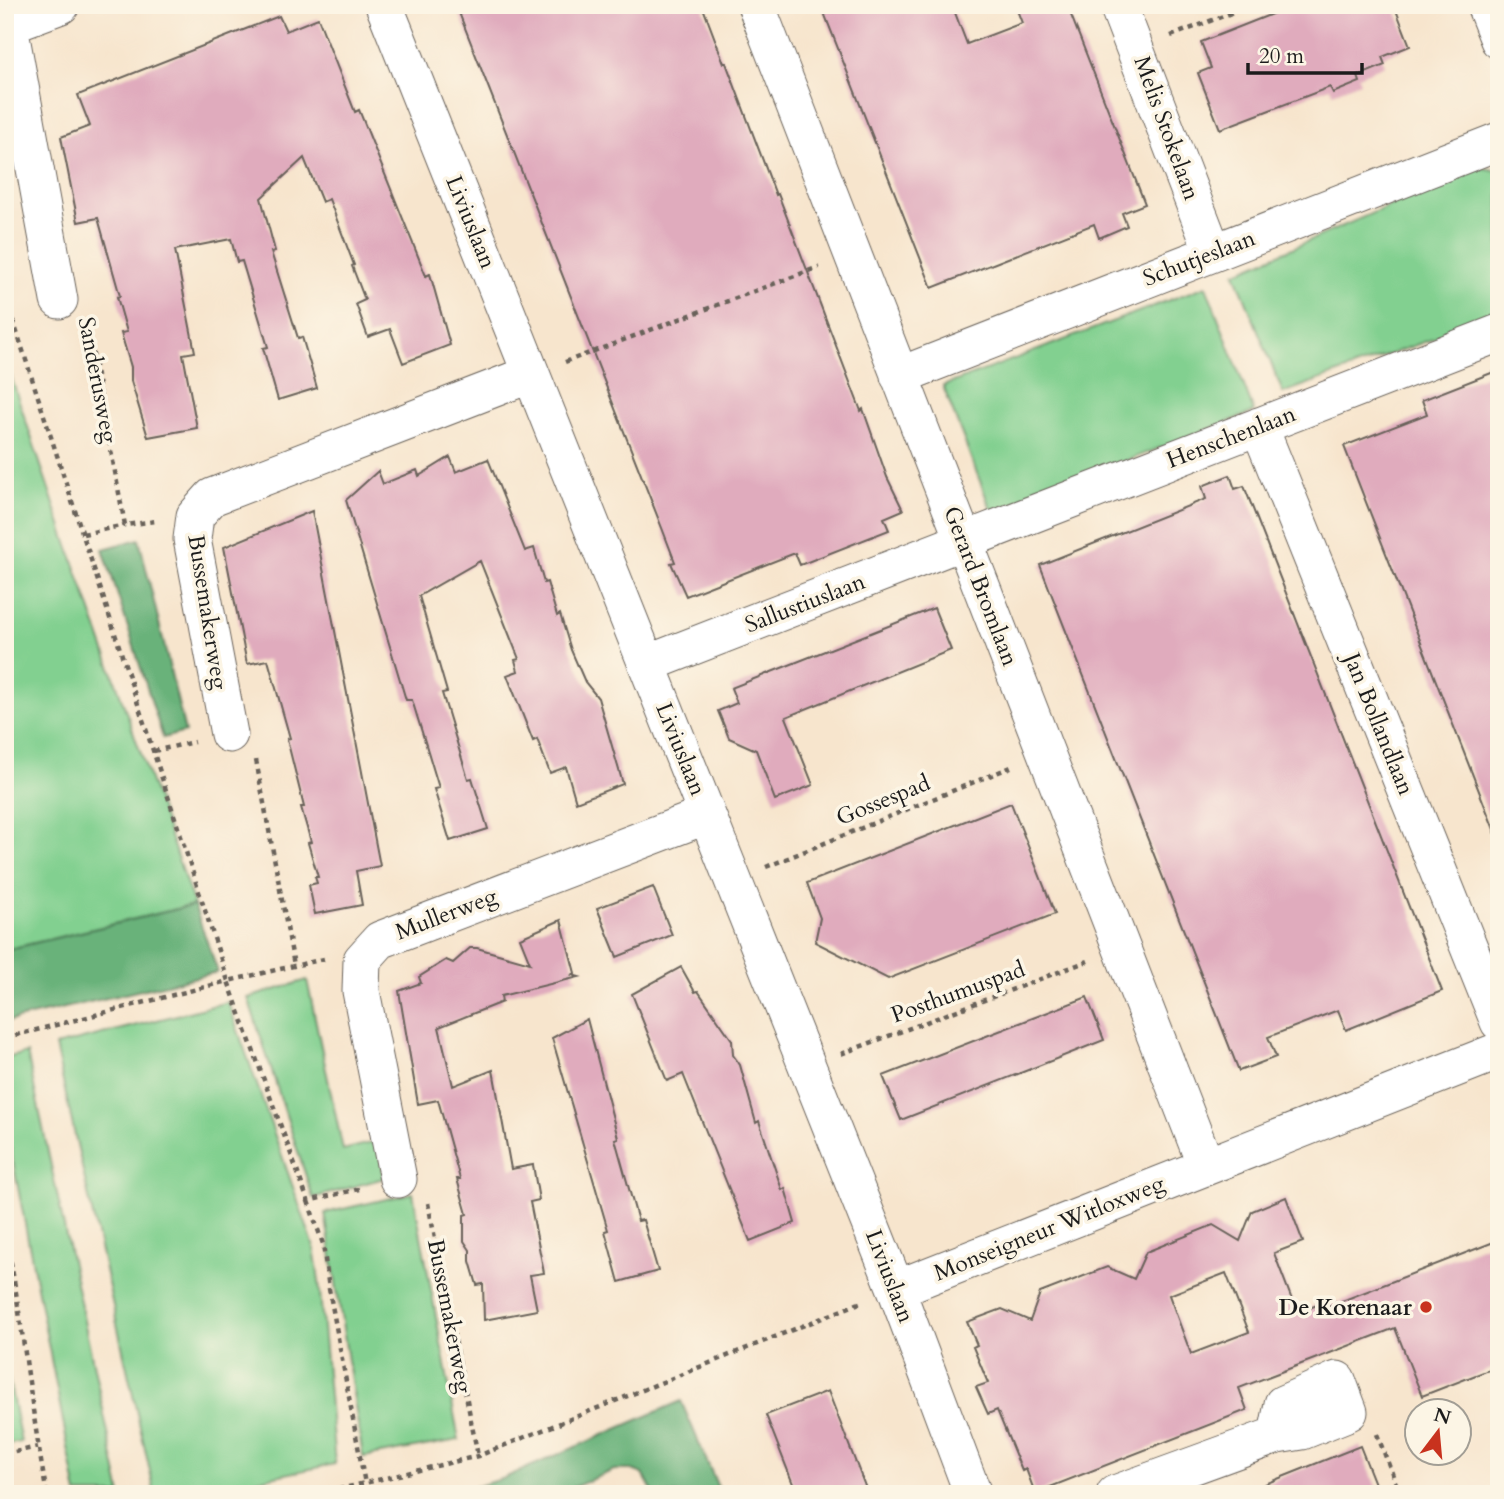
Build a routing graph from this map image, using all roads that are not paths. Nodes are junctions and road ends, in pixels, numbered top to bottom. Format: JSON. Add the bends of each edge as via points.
{"nodes":[{"id":1,"x":61,"y":5,"type":"edge"},
{"id":2,"x":384,"y":5,"type":"edge"},
{"id":3,"x":756,"y":5,"type":"edge"},
{"id":4,"x":1118,"y":5,"type":"edge"},
{"id":5,"x":1485,"y":5,"type":"edge"},
{"id":6,"x":7,"y":26,"type":"edge"},
{"id":7,"x":1499,"y":40,"type":"edge"},
{"id":8,"x":1499,"y":141,"type":"edge"},
{"id":9,"x":1213,"y":252,"type":"junction"},
{"id":10,"x":60,"y":300,"type":"road end"},
{"id":11,"x":1499,"y":333,"type":"edge"},
{"id":12,"x":531,"y":374,"type":"junction"},
{"id":13,"x":899,"y":376,"type":"junction"},
{"id":14,"x":1259,"y":426,"type":"junction"},
{"id":15,"x":963,"y":541,"type":"junction"},
{"id":16,"x":647,"y":664,"type":"junction"},
{"id":17,"x":229,"y":734,"type":"road end"},
{"id":18,"x":707,"y":815,"type":"junction"},
{"id":19,"x":1499,"y":1022,"type":"edge"},
{"id":20,"x":1499,"y":1051,"type":"edge"},
{"id":21,"x":1206,"y":1166,"type":"junction"},
{"id":22,"x":411,"y":1177,"type":"road end"},
{"id":23,"x":896,"y":1289,"type":"junction"},
{"id":24,"x":1277,"y":1434,"type":"dead end"},
{"id":25,"x":973,"y":1494,"type":"edge"},
{"id":26,"x":1115,"y":1494,"type":"edge"}],
"edges":[{"from":1,"to":6,"type":"street"},
{"from":2,"to":12,"type":"street","name":"Liviuslaan"},
{"from":3,"to":13,"type":"street","name":"Gerard Bromlaan"},
{"from":4,"to":9,"type":"street","name":"Melis Stokelaan"},
{"from":5,"to":7,"type":"street"},
{"from":6,"to":10,"type":"street","name":"Sanderusweg"},
{"from":8,"to":9,"type":"street","name":"Schutjeslaan"},
{"from":9,"to":13,"type":"street","name":"Schutjeslaan"},
{"from":11,"to":14,"type":"street","name":"Henschenlaan"},
{"from":12,"to":16,"type":"street","name":"Liviuslaan"},
{"from":12,"to":17,"type":"street","name":"Bussemakerweg","via":[[212,497],[195,516],[192,539]]},
{"from":13,"to":15,"type":"street","name":"Gerard Bromlaan"},
{"from":14,"to":15,"type":"street","name":"Henschenlaan"},
{"from":14,"to":19,"type":"street","name":"Jan Bollandlaan"},
{"from":15,"to":16,"type":"street","name":"Sallustiuslaan"},
{"from":15,"to":21,"type":"street","name":"Gerard Bromlaan"},
{"from":16,"to":18,"type":"street","name":"Liviuslaan"},
{"from":18,"to":22,"type":"street","name":"Mullerweg","via":[[380,940],[362,960],[361,991]]},
{"from":18,"to":23,"type":"street","name":"Liviuslaan"},
{"from":20,"to":21,"type":"street","name":"Monseigneur Witloxweg"},
{"from":21,"to":23,"type":"street","name":"Monseigneur Witloxweg"},
{"from":23,"to":25,"type":"street","name":"Liviuslaan"},
{"from":24,"to":26,"type":"street"}]}
